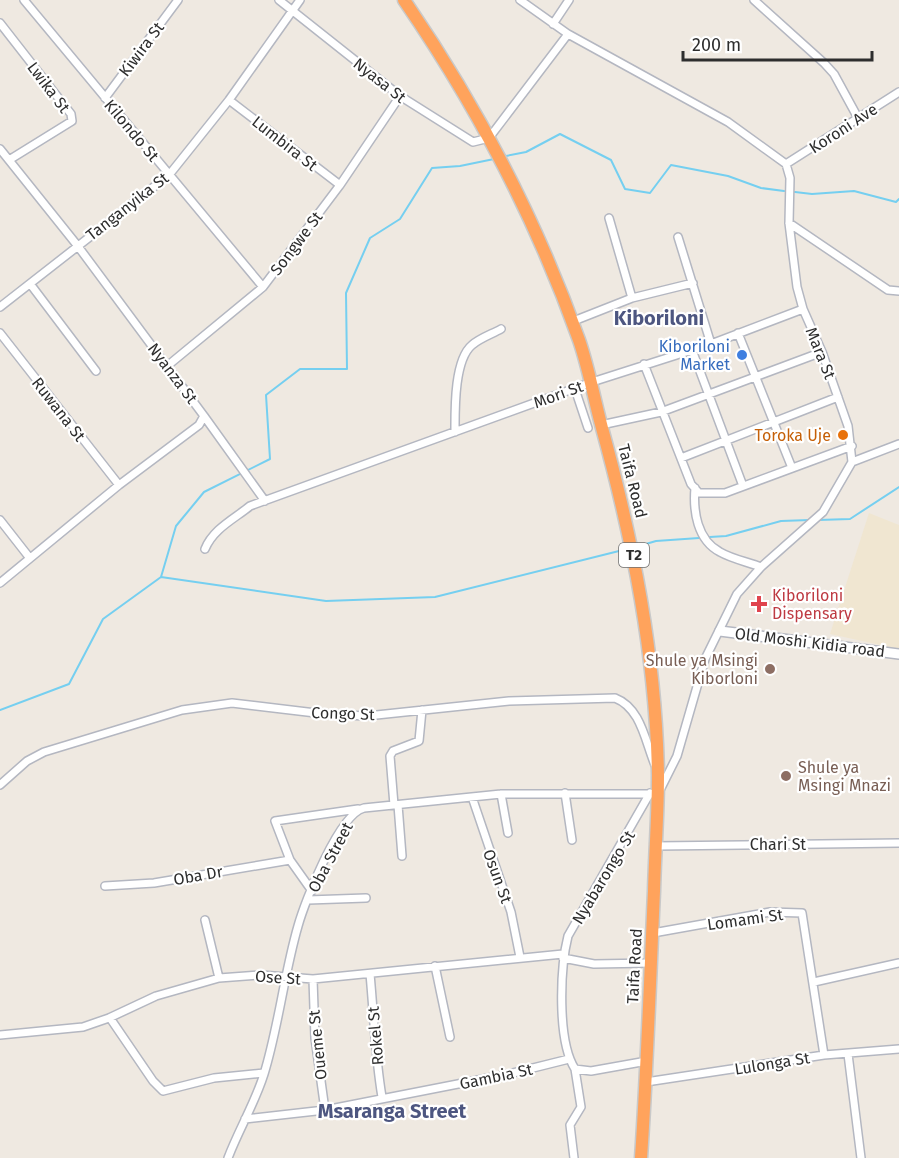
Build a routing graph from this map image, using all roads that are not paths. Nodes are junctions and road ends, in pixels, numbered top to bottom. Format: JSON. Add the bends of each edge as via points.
{"nodes":[{"id":1,"x":24,"y":0,"type":"edge"},
{"id":2,"x":178,"y":0,"type":"edge"},
{"id":3,"x":279,"y":0,"type":"edge"},
{"id":4,"x":300,"y":0,"type":"edge"},
{"id":5,"x":404,"y":0,"type":"edge"},
{"id":6,"x":520,"y":0,"type":"edge"},
{"id":7,"x":569,"y":0,"type":"edge"},
{"id":8,"x":754,"y":0,"type":"edge"},
{"id":9,"x":292,"y":10,"type":"junction"},
{"id":10,"x":0,"y":23,"type":"edge"},
{"id":11,"x":553,"y":24,"type":"junction"},
{"id":12,"x":568,"y":34,"type":"junction"},
{"id":13,"x":899,"y":92,"type":"edge"},
{"id":14,"x":400,"y":96,"type":"junction"},
{"id":15,"x":105,"y":98,"type":"junction"},
{"id":16,"x":229,"y":100,"type":"junction"},
{"id":17,"x":858,"y":118,"type":"junction"},
{"id":18,"x":489,"y":138,"type":"junction"},
{"id":19,"x":0,"y":149,"type":"edge"},
{"id":20,"x":9,"y":160,"type":"junction"},
{"id":21,"x":786,"y":164,"type":"junction"},
{"id":22,"x":169,"y":175,"type":"junction"},
{"id":23,"x":340,"y":185,"type":"junction"},
{"id":24,"x":609,"y":218,"type":"dead end"},
{"id":25,"x":789,"y":223,"type":"junction"},
{"id":26,"x":678,"y":237,"type":"dead end"},
{"id":27,"x":77,"y":245,"type":"junction"},
{"id":28,"x":693,"y":283,"type":"junction"},
{"id":29,"x":31,"y":285,"type":"junction"},
{"id":30,"x":263,"y":287,"type":"junction"},
{"id":31,"x":897,"y":293,"type":"edge"},
{"id":32,"x":632,"y":298,"type":"junction"},
{"id":33,"x":0,"y":307,"type":"edge"},
{"id":34,"x":803,"y":309,"type":"junction"},
{"id":35,"x":571,"y":322,"type":"junction"},
{"id":36,"x":501,"y":329,"type":"dead end"},
{"id":37,"x":0,"y":333,"type":"edge"},
{"id":38,"x":738,"y":333,"type":"junction"},
{"id":39,"x":711,"y":344,"type":"junction"},
{"id":40,"x":692,"y":350,"type":"junction"},
{"id":41,"x":822,"y":352,"type":"junction"},
{"id":42,"x":644,"y":364,"type":"junction"},
{"id":43,"x":166,"y":367,"type":"junction"},
{"id":44,"x":96,"y":371,"type":"dead end"},
{"id":45,"x":757,"y":378,"type":"junction"},
{"id":46,"x":592,"y":382,"type":"junction"},
{"id":47,"x":575,"y":389,"type":"junction"},
{"id":48,"x":709,"y":396,"type":"junction"},
{"id":49,"x":838,"y":397,"type":"junction"},
{"id":50,"x":661,"y":412,"type":"junction"},
{"id":51,"x":204,"y":416,"type":"junction"},
{"id":52,"x":774,"y":422,"type":"junction"},
{"id":53,"x":601,"y":425,"type":"junction"},
{"id":54,"x":588,"y":428,"type":"dead end"},
{"id":55,"x":455,"y":432,"type":"junction"},
{"id":56,"x":726,"y":441,"type":"junction"},
{"id":57,"x":899,"y":444,"type":"edge"},
{"id":58,"x":852,"y":446,"type":"junction"},
{"id":59,"x":681,"y":458,"type":"junction"},
{"id":60,"x":852,"y":462,"type":"junction"},
{"id":61,"x":792,"y":468,"type":"junction"},
{"id":62,"x":119,"y":485,"type":"junction"},
{"id":63,"x":743,"y":486,"type":"junction"},
{"id":64,"x":695,"y":488,"type":"junction"},
{"id":65,"x":265,"y":501,"type":"junction"},
{"id":66,"x":0,"y":520,"type":"edge"},
{"id":67,"x":205,"y":549,"type":"dead end"},
{"id":68,"x":29,"y":557,"type":"junction"},
{"id":69,"x":761,"y":567,"type":"junction"},
{"id":70,"x":2,"y":578,"type":"edge"},
{"id":71,"x":720,"y":631,"type":"junction"},
{"id":72,"x":899,"y":654,"type":"edge"},
{"id":73,"x":422,"y":710,"type":"junction"},
{"id":74,"x":658,"y":773,"type":"junction"},
{"id":75,"x":0,"y":785,"type":"edge"},
{"id":76,"x":565,"y":793,"type":"junction"},
{"id":77,"x":654,"y":793,"type":"junction"},
{"id":78,"x":501,"y":794,"type":"junction"},
{"id":79,"x":472,"y":797,"type":"junction"},
{"id":80,"x":396,"y":805,"type":"junction"},
{"id":81,"x":358,"y":809,"type":"junction"},
{"id":82,"x":508,"y":833,"type":"dead end"},
{"id":83,"x":572,"y":840,"type":"dead end"},
{"id":84,"x":899,"y":843,"type":"edge"},
{"id":85,"x":657,"y":846,"type":"junction"},
{"id":86,"x":402,"y":856,"type":"dead end"},
{"id":87,"x":290,"y":860,"type":"junction"},
{"id":88,"x":105,"y":886,"type":"dead end"},
{"id":89,"x":312,"y":891,"type":"junction"},
{"id":90,"x":366,"y":898,"type":"dead end"},
{"id":91,"x":308,"y":900,"type":"junction"},
{"id":92,"x":205,"y":920,"type":"dead end"},
{"id":93,"x":653,"y":933,"type":"junction"},
{"id":94,"x":563,"y":956,"type":"junction"},
{"id":95,"x":520,"y":957,"type":"junction"},
{"id":96,"x":651,"y":963,"type":"junction"},
{"id":97,"x":899,"y":963,"type":"edge"},
{"id":98,"x":435,"y":966,"type":"junction"},
{"id":99,"x":370,"y":974,"type":"junction"},
{"id":100,"x":219,"y":978,"type":"junction"},
{"id":101,"x":287,"y":978,"type":"junction"},
{"id":102,"x":314,"y":979,"type":"junction"},
{"id":103,"x":814,"y":982,"type":"junction"},
{"id":104,"x":110,"y":1018,"type":"junction"},
{"id":105,"x":0,"y":1035,"type":"edge"},
{"id":106,"x":450,"y":1036,"type":"dead end"},
{"id":107,"x":899,"y":1049,"type":"edge"},
{"id":108,"x":848,"y":1054,"type":"junction"},
{"id":109,"x":824,"y":1055,"type":"junction"},
{"id":110,"x":569,"y":1059,"type":"junction"},
{"id":111,"x":647,"y":1060,"type":"junction"},
{"id":112,"x":575,"y":1069,"type":"junction"},
{"id":113,"x":264,"y":1073,"type":"junction"},
{"id":114,"x":646,"y":1082,"type":"junction"},
{"id":115,"x":382,"y":1097,"type":"junction"},
{"id":116,"x":325,"y":1110,"type":"junction"},
{"id":117,"x":245,"y":1119,"type":"junction"},
{"id":118,"x":228,"y":1158,"type":"edge"},
{"id":119,"x":574,"y":1158,"type":"edge"},
{"id":120,"x":641,"y":1158,"type":"edge"},
{"id":121,"x":861,"y":1158,"type":"edge"}],
"edges":[{"from":1,"to":15,"type":"street","name":"Kilondo St"},
{"from":2,"to":15,"type":"street","name":"Kiwira St"},
{"from":3,"to":9,"type":"street","name":"Nyasa St"},
{"from":4,"to":9,"type":"street","name":"Tanganyika St"},
{"from":5,"to":18,"type":"highway","name":"Taifa Road","number":"T2"},
{"from":6,"to":11,"type":"street"},
{"from":7,"to":11,"type":"street"},
{"from":8,"to":17,"type":"street","via":[[834,74]]},
{"from":9,"to":14,"type":"street","name":"Nyasa St"},
{"from":9,"to":16,"type":"street","name":"Tanganyika St"},
{"from":10,"to":20,"type":"street","name":"Lwika St","via":[[72,114],[72,121]]},
{"from":11,"to":12,"type":"street"},
{"from":12,"to":18,"type":"street"},
{"from":12,"to":21,"type":"street","via":[[728,122]]},
{"from":13,"to":17,"type":"street","name":"Koroni Ave"},
{"from":14,"to":18,"type":"street","name":"Nyasa St","via":[[463,138],[473,142]]},
{"from":14,"to":23,"type":"street","name":"Songwe St"},
{"from":15,"to":22,"type":"street","name":"Kilondo St"},
{"from":16,"to":22,"type":"street","name":"Tanganyika St"},
{"from":16,"to":23,"type":"street","name":"Lumbira St"},
{"from":17,"to":21,"type":"street","name":"Koroni Ave"},
{"from":18,"to":35,"type":"highway","name":"Taifa Road","number":"T2","via":[[521,200]]},
{"from":19,"to":20,"type":"street","name":"Nyanza St"},
{"from":20,"to":27,"type":"street","name":"Nyanza St"},
{"from":21,"to":25,"type":"street","name":"Mara St","via":[[790,178]]},
{"from":22,"to":27,"type":"street","name":"Tanganyika St"},
{"from":22,"to":30,"type":"street","name":"Kilondo St"},
{"from":23,"to":30,"type":"street","name":"Songwe St"},
{"from":24,"to":32,"type":"street"},
{"from":25,"to":31,"type":"street"},
{"from":25,"to":34,"type":"street","name":"Mara St"},
{"from":26,"to":28,"type":"street"},
{"from":27,"to":29,"type":"street","name":"Tanganyika St"},
{"from":27,"to":43,"type":"street","name":"Nyanza St"},
{"from":28,"to":32,"type":"street"},
{"from":28,"to":39,"type":"street"},
{"from":29,"to":33,"type":"street","name":"Tanganyika St"},
{"from":29,"to":44,"type":"street"},
{"from":30,"to":43,"type":"street","name":"Songwe St"},
{"from":32,"to":35,"type":"street"},
{"from":34,"to":38,"type":"street","name":"Mori St"},
{"from":34,"to":41,"type":"street","name":"Mara St"},
{"from":35,"to":46,"type":"highway","name":"Taifa Road","number":"T2"},
{"from":36,"to":55,"type":"street","via":[[473,343],[466,351],[456,398]]},
{"from":37,"to":62,"type":"street","name":"Ruwana St"},
{"from":38,"to":39,"type":"street","name":"Mori St"},
{"from":38,"to":45,"type":"street"},
{"from":39,"to":40,"type":"street","name":"Mori St"},
{"from":40,"to":42,"type":"street","name":"Mori St"},
{"from":40,"to":48,"type":"street"},
{"from":41,"to":45,"type":"street"},
{"from":41,"to":49,"type":"street","name":"Mara St"},
{"from":42,"to":46,"type":"street","name":"Mori St"},
{"from":42,"to":50,"type":"street"},
{"from":43,"to":51,"type":"street","name":"Nyanza St"},
{"from":45,"to":48,"type":"street"},
{"from":45,"to":52,"type":"street"},
{"from":46,"to":47,"type":"street","name":"Mori St"},
{"from":46,"to":53,"type":"highway","name":"Taifa Road","number":"T2"},
{"from":47,"to":54,"type":"street"},
{"from":47,"to":55,"type":"street","name":"Mori St"},
{"from":48,"to":50,"type":"street"},
{"from":48,"to":56,"type":"street"},
{"from":49,"to":52,"type":"street"},
{"from":49,"to":58,"type":"street","name":"Mara St"},
{"from":50,"to":53,"type":"street"},
{"from":50,"to":59,"type":"street"},
{"from":51,"to":62,"type":"street","name":"Nyanza St","via":[[199,425]]},
{"from":51,"to":65,"type":"street"},
{"from":52,"to":56,"type":"street"},
{"from":52,"to":61,"type":"street"},
{"from":53,"to":74,"type":"highway","name":"Taifa Road","number":"T2","via":[[620,489],[637,574]]},
{"from":55,"to":65,"type":"street","name":"Mori St"},
{"from":56,"to":59,"type":"street"},
{"from":56,"to":63,"type":"street"},
{"from":57,"to":60,"type":"street"},
{"from":58,"to":60,"type":"street","name":"Mara St"},
{"from":58,"to":61,"type":"street"},
{"from":59,"to":64,"type":"street"},
{"from":60,"to":69,"type":"street","via":[[823,512]]},
{"from":61,"to":63,"type":"street"},
{"from":62,"to":68,"type":"street","name":"Nyanza St"},
{"from":63,"to":64,"type":"street","via":[[712,494],[699,493]]},
{"from":64,"to":69,"type":"street","via":[[697,520],[711,546]]},
{"from":65,"to":67,"type":"street","name":"Mori St","via":[[250,506],[218,530]]},
{"from":66,"to":68,"type":"street"},
{"from":68,"to":70,"type":"street","name":"Nyanza St"},
{"from":69,"to":71,"type":"street","via":[[737,594]]},
{"from":71,"to":72,"type":"street","name":"Old Moshi Kidia road"},
{"from":71,"to":77,"type":"street","via":[[705,659],[677,756]]},
{"from":73,"to":74,"type":"street","name":"Congo St","via":[[509,701],[615,698],[635,713]]},
{"from":73,"to":75,"type":"street","name":"Congo St","via":[[367,716],[232,703],[182,710],[44,752]]},
{"from":73,"to":80,"type":"street","via":[[419,741],[393,751],[390,756]]},
{"from":74,"to":77,"type":"highway","name":"Taifa Road","number":"T2"},
{"from":76,"to":77,"type":"street","name":"Oba Street"},
{"from":76,"to":78,"type":"street","name":"Oba Street"},
{"from":76,"to":83,"type":"street"},
{"from":77,"to":85,"type":"highway","name":"Taifa Road","number":"T2"},
{"from":77,"to":94,"type":"street","name":"Nyabarongo St","via":[[581,910]]},
{"from":78,"to":79,"type":"street","name":"Oba Street"},
{"from":78,"to":82,"type":"street"},
{"from":79,"to":80,"type":"street","name":"Oba Street"},
{"from":79,"to":95,"type":"street","name":"Osun St","via":[[511,912]]},
{"from":80,"to":81,"type":"street","name":"Oba Street"},
{"from":80,"to":86,"type":"street"},
{"from":81,"to":87,"type":"street","via":[[275,820]]},
{"from":81,"to":89,"type":"street","name":"Oba Street","via":[[339,834]]},
{"from":84,"to":85,"type":"street","name":"Chari St"},
{"from":85,"to":93,"type":"highway","name":"Taifa Road","number":"T2"},
{"from":87,"to":88,"type":"street","name":"Oba Dr","via":[[154,883]]},
{"from":87,"to":89,"type":"street"},
{"from":89,"to":91,"type":"street","name":"Oba Street"},
{"from":90,"to":91,"type":"street"},
{"from":91,"to":101,"type":"street","name":"Oba Street","via":[[298,925]]},
{"from":92,"to":100,"type":"street"},
{"from":93,"to":96,"type":"highway","name":"Taifa Road","number":"T2"},
{"from":93,"to":103,"type":"street","name":"Lomami St","via":[[770,912],[802,913]]},
{"from":94,"to":95,"type":"street","name":"Ose St"},
{"from":94,"to":96,"type":"street","name":"Ose St","via":[[594,964]]},
{"from":94,"to":110,"type":"street","name":"Nyabarongo St","via":[[561,999]]},
{"from":95,"to":98,"type":"street","name":"Ose St"},
{"from":96,"to":111,"type":"highway","name":"Taifa Road","number":"T2"},
{"from":97,"to":103,"type":"street"},
{"from":98,"to":99,"type":"street","name":"Ose St"},
{"from":98,"to":106,"type":"street"},
{"from":99,"to":102,"type":"street","name":"Ose St"},
{"from":99,"to":115,"type":"street","name":"Rokel St"},
{"from":100,"to":101,"type":"street","name":"Ose St"},
{"from":100,"to":104,"type":"street","name":"Ose St","via":[[156,996]]},
{"from":101,"to":102,"type":"street","name":"Ose St"},
{"from":101,"to":113,"type":"street","name":"Oba Street"},
{"from":102,"to":116,"type":"street","name":"Oueme St","via":[[315,1038]]},
{"from":103,"to":109,"type":"street","name":"Lomami St"},
{"from":104,"to":105,"type":"street","name":"Ose St","via":[[71,1029]]},
{"from":104,"to":113,"type":"street","via":[[163,1091],[214,1078]]},
{"from":107,"to":108,"type":"street","name":"Lulonga St"},
{"from":108,"to":109,"type":"street","name":"Lulonga St"},
{"from":108,"to":121,"type":"street"},
{"from":109,"to":114,"type":"street","name":"Lulonga St"},
{"from":110,"to":112,"type":"street","name":"Nyabarongo St"},
{"from":110,"to":115,"type":"street","name":"Gambia St"},
{"from":111,"to":112,"type":"street","via":[[591,1071]]},
{"from":111,"to":114,"type":"highway","name":"Taifa Road","number":"T2"},
{"from":112,"to":119,"type":"street","name":"Nyabarongo St","via":[[581,1107],[570,1125]]},
{"from":113,"to":117,"type":"street","name":"Oba Street"},
{"from":114,"to":120,"type":"highway","name":"Taifa Road","number":"T2"},
{"from":115,"to":116,"type":"street","name":"Gambia St"},
{"from":116,"to":117,"type":"street","name":"Gambia St"},
{"from":117,"to":118,"type":"street","name":"Oba Street"}]}
